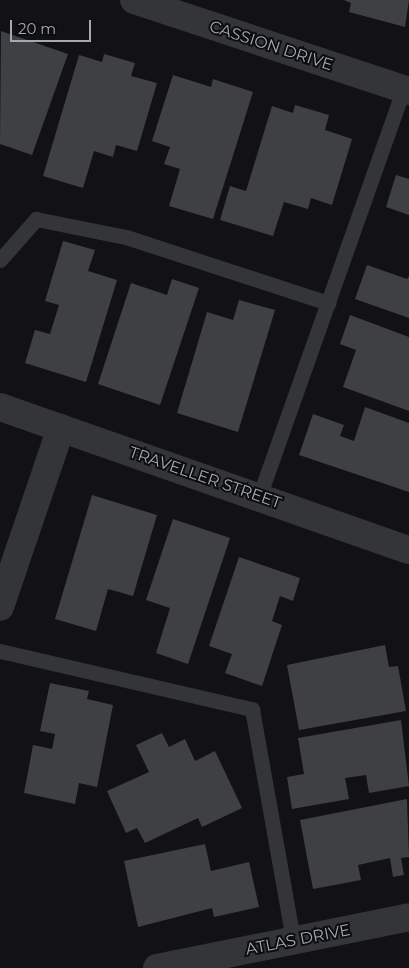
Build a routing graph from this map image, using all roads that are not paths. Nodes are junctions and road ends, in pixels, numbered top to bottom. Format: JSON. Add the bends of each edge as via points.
{"nodes":[{"id":1,"x":134,"y":0,"type":"edge"},
{"id":2,"x":406,"y":90,"type":"edge"},
{"id":3,"x":0,"y":260,"type":"edge"},
{"id":4,"x":328,"y":303,"type":"junction"},
{"id":5,"x":0,"y":407,"type":"edge"},
{"id":6,"x":61,"y":428,"type":"junction"},
{"id":7,"x":259,"y":497,"type":"junction"},
{"id":8,"x":409,"y":550,"type":"edge"},
{"id":9,"x":8,"y":556,"type":"edge"},
{"id":10,"x":0,"y":607,"type":"edge"},
{"id":11,"x":0,"y":651,"type":"edge"},
{"id":12,"x":409,"y":917,"type":"edge"},
{"id":13,"x":293,"y":940,"type":"junction"},
{"id":14,"x":157,"y":968,"type":"edge"}],
"edges":[{"from":1,"to":2,"type":"street","name":"CASSION DRIVE"},
{"from":2,"to":4,"type":"lane"},
{"from":3,"to":4,"type":"lane","via":[[36,218],[126,238]]},
{"from":4,"to":7,"type":"lane"},
{"from":5,"to":6,"type":"street","name":"TRAVELLER STREET"},
{"from":6,"to":7,"type":"street","name":"TRAVELLER STREET"},
{"from":6,"to":9,"type":"street"},
{"from":7,"to":8,"type":"street","name":"TRAVELLER STREET"},
{"from":9,"to":10,"type":"street"},
{"from":11,"to":13,"type":"lane","via":[[252,708]]},
{"from":12,"to":13,"type":"street","name":"ATLAS DRIVE"},
{"from":13,"to":14,"type":"street","name":"ATLAS DRIVE"}]}
